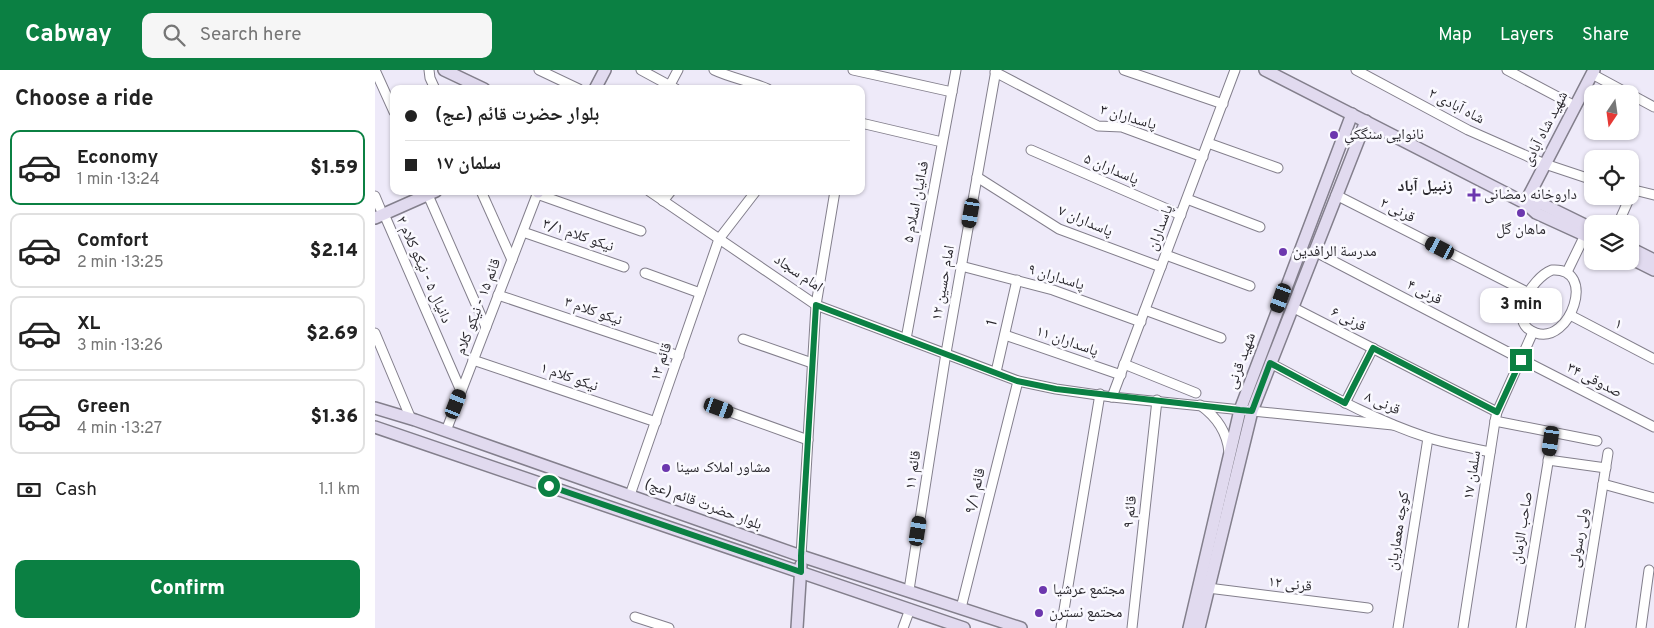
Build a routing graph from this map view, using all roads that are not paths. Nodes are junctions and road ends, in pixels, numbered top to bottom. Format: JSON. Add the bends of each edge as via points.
{"nodes":[{"id":1,"x":375,"y":70,"type":"edge"},
{"id":2,"x":429,"y":70,"type":"edge"},
{"id":3,"x":444,"y":70,"type":"edge"},
{"id":4,"x":539,"y":70,"type":"edge"},
{"id":5,"x":605,"y":70,"type":"edge"},
{"id":6,"x":641,"y":70,"type":"edge"},
{"id":7,"x":678,"y":70,"type":"edge"},
{"id":8,"x":714,"y":70,"type":"edge"},
{"id":9,"x":853,"y":70,"type":"edge"},
{"id":10,"x":956,"y":70,"type":"edge"},
{"id":11,"x":1124,"y":70,"type":"edge"},
{"id":12,"x":1235,"y":70,"type":"edge"},
{"id":13,"x":1265,"y":70,"type":"edge"},
{"id":14,"x":1356,"y":70,"type":"edge"},
{"id":15,"x":1507,"y":70,"type":"edge"},
{"id":16,"x":995,"y":71,"type":"edge"},
{"id":17,"x":1593,"y":72,"type":"edge"},
{"id":18,"x":433,"y":85,"type":"edge"},
{"id":19,"x":476,"y":85,"type":"edge"},
{"id":20,"x":571,"y":85,"type":"edge"},
{"id":21,"x":597,"y":85,"type":"edge"},
{"id":22,"x":669,"y":85,"type":"edge"},
{"id":23,"x":674,"y":85,"type":"edge"},
{"id":24,"x":759,"y":85,"type":"edge"},
{"id":25,"x":1614,"y":85,"type":"edge"},
{"id":26,"x":951,"y":92,"type":"junction"},
{"id":27,"x":1639,"y":99,"type":"edge"},
{"id":28,"x":390,"y":103,"type":"edge"},
{"id":29,"x":1223,"y":104,"type":"junction"},
{"id":30,"x":1575,"y":106,"type":"junction"},
{"id":31,"x":1654,"y":107,"type":"edge"},
{"id":32,"x":1352,"y":114,"type":"junction"},
{"id":33,"x":1366,"y":121,"type":"junction"},
{"id":34,"x":865,"y":124,"type":"edge"},
{"id":35,"x":942,"y":142,"type":"junction"},
{"id":36,"x":1208,"y":143,"type":"junction"},
{"id":37,"x":1031,"y":150,"type":"dead end"},
{"id":38,"x":1203,"y":157,"type":"junction"},
{"id":39,"x":1545,"y":164,"type":"junction"},
{"id":40,"x":1278,"y":168,"type":"dead end"},
{"id":41,"x":977,"y":177,"type":"junction"},
{"id":42,"x":1584,"y":177,"type":"edge"},
{"id":43,"x":1639,"y":191,"type":"edge"},
{"id":44,"x":1654,"y":194,"type":"edge"},
{"id":45,"x":421,"y":195,"type":"edge"},
{"id":46,"x":429,"y":195,"type":"edge"},
{"id":47,"x":483,"y":195,"type":"edge"},
{"id":48,"x":537,"y":195,"type":"edge"},
{"id":49,"x":546,"y":195,"type":"edge"},
{"id":50,"x":655,"y":195,"type":"edge"},
{"id":51,"x":668,"y":195,"type":"edge"},
{"id":52,"x":753,"y":195,"type":"edge"},
{"id":53,"x":834,"y":195,"type":"edge"},
{"id":54,"x":1336,"y":195,"type":"junction"},
{"id":55,"x":375,"y":196,"type":"edge"},
{"id":56,"x":1187,"y":199,"type":"junction"},
{"id":57,"x":663,"y":201,"type":"junction"},
{"id":58,"x":1525,"y":203,"type":"junction"},
{"id":59,"x":379,"y":213,"type":"edge"},
{"id":60,"x":1181,"y":215,"type":"junction"},
{"id":61,"x":1260,"y":227,"type":"dead end"},
{"id":62,"x":641,"y":231,"type":"dead end"},
{"id":63,"x":523,"y":232,"type":"junction"},
{"id":64,"x":1584,"y":232,"type":"edge"},
{"id":65,"x":719,"y":239,"type":"junction"},
{"id":66,"x":1584,"y":244,"type":"edge"},
{"id":67,"x":1314,"y":250,"type":"junction"},
{"id":68,"x":1639,"y":252,"type":"edge"},
{"id":69,"x":1166,"y":255,"type":"junction"},
{"id":70,"x":512,"y":260,"type":"junction"},
{"id":71,"x":1654,"y":260,"type":"edge"},
{"id":72,"x":1639,"y":262,"type":"edge"},
{"id":73,"x":961,"y":266,"type":"junction"},
{"id":74,"x":624,"y":267,"type":"dead end"},
{"id":75,"x":1161,"y":268,"type":"junction"},
{"id":76,"x":1654,"y":270,"type":"edge"},
{"id":77,"x":1567,"y":272,"type":"junction"},
{"id":78,"x":645,"y":273,"type":"dead end"},
{"id":79,"x":1017,"y":280,"type":"junction"},
{"id":80,"x":1250,"y":286,"type":"dead end"},
{"id":81,"x":700,"y":292,"type":"junction"},
{"id":82,"x":1527,"y":292,"type":"junction"},
{"id":83,"x":498,"y":295,"type":"junction"},
{"id":84,"x":816,"y":305,"type":"junction"},
{"id":85,"x":1292,"y":307,"type":"junction"},
{"id":86,"x":1145,"y":310,"type":"junction"},
{"id":87,"x":1569,"y":315,"type":"junction"},
{"id":88,"x":1141,"y":322,"type":"junction"},
{"id":89,"x":486,"y":327,"type":"junction"},
{"id":90,"x":1533,"y":332,"type":"junction"},
{"id":91,"x":375,"y":333,"type":"edge"},
{"id":92,"x":1005,"y":335,"type":"junction"},
{"id":93,"x":906,"y":338,"type":"junction"},
{"id":94,"x":1221,"y":338,"type":"dead end"},
{"id":95,"x":743,"y":339,"type":"dead end"},
{"id":96,"x":1373,"y":348,"type":"junction"},
{"id":97,"x":946,"y":353,"type":"junction"},
{"id":98,"x":679,"y":356,"type":"junction"},
{"id":99,"x":1654,"y":359,"type":"edge"},
{"id":100,"x":473,"y":360,"type":"junction"},
{"id":101,"x":1521,"y":360,"type":"junction"},
{"id":102,"x":812,"y":363,"type":"junction"},
{"id":103,"x":1270,"y":363,"type":"junction"},
{"id":104,"x":1124,"y":364,"type":"junction"},
{"id":105,"x":996,"y":372,"type":"junction"},
{"id":106,"x":1121,"y":374,"type":"junction"},
{"id":107,"x":1017,"y":381,"type":"junction"},
{"id":108,"x":461,"y":391,"type":"junction"},
{"id":109,"x":1196,"y":393,"type":"dead end"},
{"id":110,"x":1100,"y":394,"type":"junction"},
{"id":111,"x":1112,"y":396,"type":"junction"},
{"id":112,"x":1157,"y":400,"type":"junction"},
{"id":113,"x":1345,"y":403,"type":"junction"},
{"id":114,"x":1200,"y":405,"type":"junction"},
{"id":115,"x":375,"y":408,"type":"edge"},
{"id":116,"x":719,"y":408,"type":"dead end"},
{"id":117,"x":1246,"y":410,"type":"junction"},
{"id":118,"x":1496,"y":417,"type":"junction"},
{"id":119,"x":411,"y":418,"type":"junction"},
{"id":120,"x":656,"y":422,"type":"junction"},
{"id":121,"x":1393,"y":425,"type":"junction"},
{"id":122,"x":375,"y":427,"type":"edge"},
{"id":123,"x":1654,"y":427,"type":"edge"},
{"id":124,"x":446,"y":431,"type":"junction"},
{"id":125,"x":1553,"y":432,"type":"junction"},
{"id":126,"x":1428,"y":438,"type":"junction"},
{"id":127,"x":808,"y":440,"type":"junction"},
{"id":128,"x":1597,"y":442,"type":"dead end"},
{"id":129,"x":441,"y":449,"type":"junction"},
{"id":130,"x":1490,"y":452,"type":"junction"},
{"id":131,"x":1608,"y":453,"type":"dead end"},
{"id":132,"x":1229,"y":457,"type":"junction"},
{"id":133,"x":1548,"y":460,"type":"junction"},
{"id":134,"x":1605,"y":468,"type":"junction"},
{"id":135,"x":1603,"y":484,"type":"junction"},
{"id":136,"x":630,"y":495,"type":"junction"},
{"id":137,"x":1654,"y":498,"type":"edge"},
{"id":138,"x":801,"y":556,"type":"junction"},
{"id":139,"x":1649,"y":570,"type":"dead end"},
{"id":140,"x":801,"y":572,"type":"junction"},
{"id":141,"x":1208,"y":588,"type":"junction"},
{"id":142,"x":909,"y":590,"type":"junction"},
{"id":143,"x":961,"y":608,"type":"junction"},
{"id":144,"x":1368,"y":608,"type":"dead end"},
{"id":145,"x":909,"y":609,"type":"junction"},
{"id":146,"x":635,"y":617,"type":"dead end"},
{"id":147,"x":669,"y":628,"type":"edge"},
{"id":148,"x":797,"y":628,"type":"edge"},
{"id":149,"x":903,"y":628,"type":"edge"},
{"id":150,"x":964,"y":628,"type":"edge"},
{"id":151,"x":1021,"y":628,"type":"edge"},
{"id":152,"x":1061,"y":628,"type":"edge"},
{"id":153,"x":1133,"y":628,"type":"edge"},
{"id":154,"x":1189,"y":628,"type":"edge"},
{"id":155,"x":1199,"y":628,"type":"edge"},
{"id":156,"x":1398,"y":628,"type":"edge"},
{"id":157,"x":1463,"y":628,"type":"edge"},
{"id":158,"x":1521,"y":628,"type":"edge"},
{"id":159,"x":1580,"y":628,"type":"edge"},
{"id":160,"x":1641,"y":628,"type":"edge"}],
"edges":[{"from":1,"to":28,"type":"street"},
{"from":2,"to":18,"type":"street"},
{"from":3,"to":19,"type":"main road"},
{"from":4,"to":20,"type":"street"},
{"from":5,"to":21,"type":"main road"},
{"from":6,"to":22,"type":"street"},
{"from":7,"to":23,"type":"street"},
{"from":8,"to":24,"type":"street"},
{"from":9,"to":26,"type":"street"},
{"from":10,"to":26,"type":"street","name":"فدائیان اسلام ۵"},
{"from":11,"to":29,"type":"street"},
{"from":12,"to":29,"type":"street","name":"پاسداران"},
{"from":13,"to":32,"type":"main road"},
{"from":14,"to":39,"type":"street","name":"شاه آبادی ۲","via":[[1468,130]]},
{"from":15,"to":30,"type":"street"},
{"from":16,"to":38,"type":"street","name":"پاسداران ۳","via":[[1098,126],[1122,127]]},
{"from":16,"to":41,"type":"street","name":"امام حسین ۱۲"},
{"from":17,"to":25,"type":"street"},
{"from":17,"to":30,"type":"main road","name":"شهید شاه آبادی"},
{"from":26,"to":35,"type":"street","name":"فدائیان اسلام ۵"},
{"from":27,"to":31,"type":"street"},
{"from":29,"to":36,"type":"street","name":"پاسداران"},
{"from":30,"to":39,"type":"main road","name":"شهید شاه آبادی"},
{"from":32,"to":33,"type":"main road"},
{"from":32,"to":117,"type":"main road","name":"شهید قرنی"},
{"from":33,"to":54,"type":"main road","name":"شهید قرنی"},
{"from":33,"to":58,"type":"main road"},
{"from":34,"to":35,"type":"street"},
{"from":35,"to":93,"type":"street","name":"فدائیان اسلام ۵"},
{"from":36,"to":38,"type":"street","name":"پاسداران"},
{"from":36,"to":40,"type":"street"},
{"from":37,"to":60,"type":"street","name":"پاسداران ۵"},
{"from":38,"to":56,"type":"street","name":"پاسداران"},
{"from":39,"to":42,"type":"street","name":"شاه آبادی ۲"},
{"from":39,"to":58,"type":"main road","name":"شهید شاه آبادی"},
{"from":41,"to":73,"type":"street","name":"امام حسین ۱۲"},
{"from":41,"to":75,"type":"street","name":"پاسداران ۷","via":[[1059,229]]},
{"from":43,"to":44,"type":"street"},
{"from":45,"to":59,"type":"main road"},
{"from":46,"to":89,"type":"street"},
{"from":47,"to":70,"type":"street"},
{"from":48,"to":63,"type":"street","name":"قائم ۱۵ - نیکو کلام"},
{"from":49,"to":62,"type":"street"},
{"from":50,"to":57,"type":"street","name":"امام سجاد"},
{"from":51,"to":57,"type":"street"},
{"from":52,"to":65,"type":"street","name":"قائم ۱۳"},
{"from":53,"to":84,"type":"street"},
{"from":54,"to":67,"type":"main road","name":"شهید قرنی"},
{"from":54,"to":82,"type":"street","name":"قرنی ۲"},
{"from":55,"to":59,"type":"street","name":"دانیال ۵ - نیکو کلام ۲"},
{"from":56,"to":60,"type":"street","name":"پاسداران"},
{"from":56,"to":61,"type":"street"},
{"from":57,"to":65,"type":"street","name":"امام سجاد"},
{"from":58,"to":64,"type":"main road","via":[[1536,213]]},
{"from":59,"to":108,"type":"street","name":"دانیال ۵ - نیکو کلام ۲"},
{"from":60,"to":69,"type":"street","name":"پاسداران"},
{"from":63,"to":70,"type":"street","name":"قائم ۱۵ - نیکو کلام"},
{"from":63,"to":74,"type":"street","name":"نیکو کلام ۳/۱"},
{"from":65,"to":81,"type":"street","name":"قائم ۱۳"},
{"from":65,"to":84,"type":"street","name":"امام سجاد"},
{"from":66,"to":77,"type":"street"},
{"from":67,"to":85,"type":"main road","name":"شهید قرنی"},
{"from":67,"to":101,"type":"street","name":"قرنی ۴"},
{"from":68,"to":71,"type":"main road"},
{"from":69,"to":75,"type":"street","name":"پاسداران"},
{"from":69,"to":80,"type":"street"},
{"from":70,"to":83,"type":"street","name":"قائم ۱۵ - نیکو کلام"},
{"from":72,"to":76,"type":"main road"},
{"from":73,"to":79,"type":"street","name":"پاسداران ۹"},
{"from":73,"to":97,"type":"street","name":"امام حسین ۱۲"},
{"from":75,"to":86,"type":"street","name":"پاسداران"},
{"from":77,"to":82,"type":"street","via":[[1546,272]]},
{"from":77,"to":87,"type":"street","via":[[1573,278],[1576,290]]},
{"from":78,"to":81,"type":"street"},
{"from":79,"to":88,"type":"street","name":"پاسداران ۹"},
{"from":79,"to":92,"type":"street","name":"1"},
{"from":81,"to":98,"type":"street","name":"قائم ۱۳"},
{"from":82,"to":90,"type":"street","via":[[1523,318]]},
{"from":83,"to":89,"type":"street","name":"قائم ۱۵ - نیکو کلام"},
{"from":83,"to":98,"type":"street","name":"نیکو کلام ۳"},
{"from":84,"to":93,"type":"street","name":"امام سجاد"},
{"from":84,"to":102,"type":"street"},
{"from":85,"to":96,"type":"street","name":"قرنی ۶"},
{"from":85,"to":103,"type":"main road","name":"شهید قرنی"},
{"from":86,"to":88,"type":"street","name":"پاسداران"},
{"from":86,"to":94,"type":"street"},
{"from":87,"to":90,"type":"street","via":[[1561,328],[1553,332]]},
{"from":87,"to":99,"type":"street","name":"۱"},
{"from":88,"to":104,"type":"street","name":"پاسداران"},
{"from":89,"to":100,"type":"street","name":"قائم ۱۵ - نیکو کلام"},
{"from":90,"to":101,"type":"street","name":"سلمان ۱۷"},
{"from":91,"to":119,"type":"street"},
{"from":92,"to":105,"type":"street","name":"1"},
{"from":92,"to":106,"type":"street","name":"پاسداران ۱۱"},
{"from":93,"to":97,"type":"street","name":"امام سجاد"},
{"from":95,"to":102,"type":"street"},
{"from":96,"to":113,"type":"street"},
{"from":96,"to":118,"type":"street","name":"قرنی ۶"},
{"from":97,"to":105,"type":"street","name":"امام سجاد"},
{"from":97,"to":142,"type":"street","name":"قائم ۱۱"},
{"from":98,"to":120,"type":"street","name":"قائم ۱۳"},
{"from":100,"to":108,"type":"street","name":"قائم ۱۵ - نیکو کلام"},
{"from":100,"to":120,"type":"street","name":"نیکو کلام ۱"},
{"from":101,"to":118,"type":"street","name":"سلمان ۱۷"},
{"from":101,"to":123,"type":"street","name":"صدوقی ۳۴"},
{"from":102,"to":127,"type":"street"},
{"from":103,"to":113,"type":"street","name":"قرنی ۸"},
{"from":103,"to":117,"type":"main road","name":"شهید قرنی"},
{"from":104,"to":106,"type":"street","name":"پاسداران"},
{"from":104,"to":109,"type":"street"},
{"from":105,"to":107,"type":"street","name":"امام سجاد"},
{"from":106,"to":111,"type":"street","name":"پاسداران"},
{"from":107,"to":110,"type":"street","name":"امام سجاد"},
{"from":107,"to":143,"type":"street","name":"قائم ۹/۱"},
{"from":108,"to":124,"type":"street","name":"قائم ۱۵ - نیکو کلام"},
{"from":110,"to":111,"type":"street","name":"امام سجاد"},
{"from":110,"to":152,"type":"street"},
{"from":111,"to":112,"type":"street","name":"امام سجاد"},
{"from":112,"to":114,"type":"street","name":"امام سجاد"},
{"from":112,"to":153,"type":"street","name":"قائم ۹"},
{"from":113,"to":121,"type":"street","name":"قرنی ۸"},
{"from":114,"to":117,"type":"street","name":"امام سجاد"},
{"from":114,"to":132,"type":"street","via":[[1223,429]]},
{"from":115,"to":119,"type":"main road","name":"بلوار حضرت قائم (عج)"},
{"from":116,"to":127,"type":"street"},
{"from":117,"to":121,"type":"street","name":"امام سجاد"},
{"from":117,"to":132,"type":"main road","name":"شهید قرنی"},
{"from":117,"to":141,"type":"main road","name":"شهید قرنی"},
{"from":118,"to":125,"type":"street","name":"قرنی ۶"},
{"from":118,"to":130,"type":"street","name":"سلمان ۱۷"},
{"from":119,"to":124,"type":"main road","name":"بلوار حضرت قائم (عج)"},
{"from":120,"to":136,"type":"street","name":"قائم ۱۳"},
{"from":121,"to":126,"type":"street","name":"قرنی ۸"},
{"from":122,"to":129,"type":"main road","name":"بلوار حضرت قائم (عج)"},
{"from":124,"to":129,"type":"main road"},
{"from":124,"to":136,"type":"main road","name":"بلوار حضرت قائم (عج)"},
{"from":125,"to":128,"type":"street","name":"قرنی ۶"},
{"from":125,"to":133,"type":"street","name":"صاحب الزمان"},
{"from":126,"to":130,"type":"street","name":"قرنی ۸"},
{"from":126,"to":156,"type":"street","name":"کوچه معماریان"},
{"from":127,"to":138,"type":"street"},
{"from":129,"to":140,"type":"main road","name":"بلوار حضرت قائم (عج)"},
{"from":130,"to":157,"type":"street","name":"سلمان ۱۷"},
{"from":131,"to":134,"type":"street","name":"ولی رسولی"},
{"from":132,"to":154,"type":"main road","name":"شهید قرنی"},
{"from":133,"to":134,"type":"street"},
{"from":133,"to":158,"type":"street","name":"صاحب الزمان"},
{"from":134,"to":135,"type":"street","name":"ولی رسولی"},
{"from":135,"to":137,"type":"street"},
{"from":135,"to":159,"type":"street","name":"ولی رسولی"},
{"from":136,"to":138,"type":"main road","name":"بلوار حضرت قائم (عج)"},
{"from":138,"to":140,"type":"main road"},
{"from":138,"to":142,"type":"main road","name":"بلوار حضرت قائم (عج)"},
{"from":139,"to":160,"type":"street"},
{"from":140,"to":145,"type":"main road","name":"بلوار حضرت قائم (عج)"},
{"from":140,"to":148,"type":"main road"},
{"from":141,"to":144,"type":"street","name":"قرنی ۱۲"},
{"from":141,"to":155,"type":"main road","name":"شهید قرنی"},
{"from":142,"to":143,"type":"main road","name":"بلوار حضرت قائم (عج)"},
{"from":143,"to":151,"type":"main road","name":"بلوار حضرت قائم (عج)"},
{"from":145,"to":149,"type":"street"},
{"from":145,"to":150,"type":"main road","name":"بلوار حضرت قائم (عج)"},
{"from":146,"to":147,"type":"street"}]}
